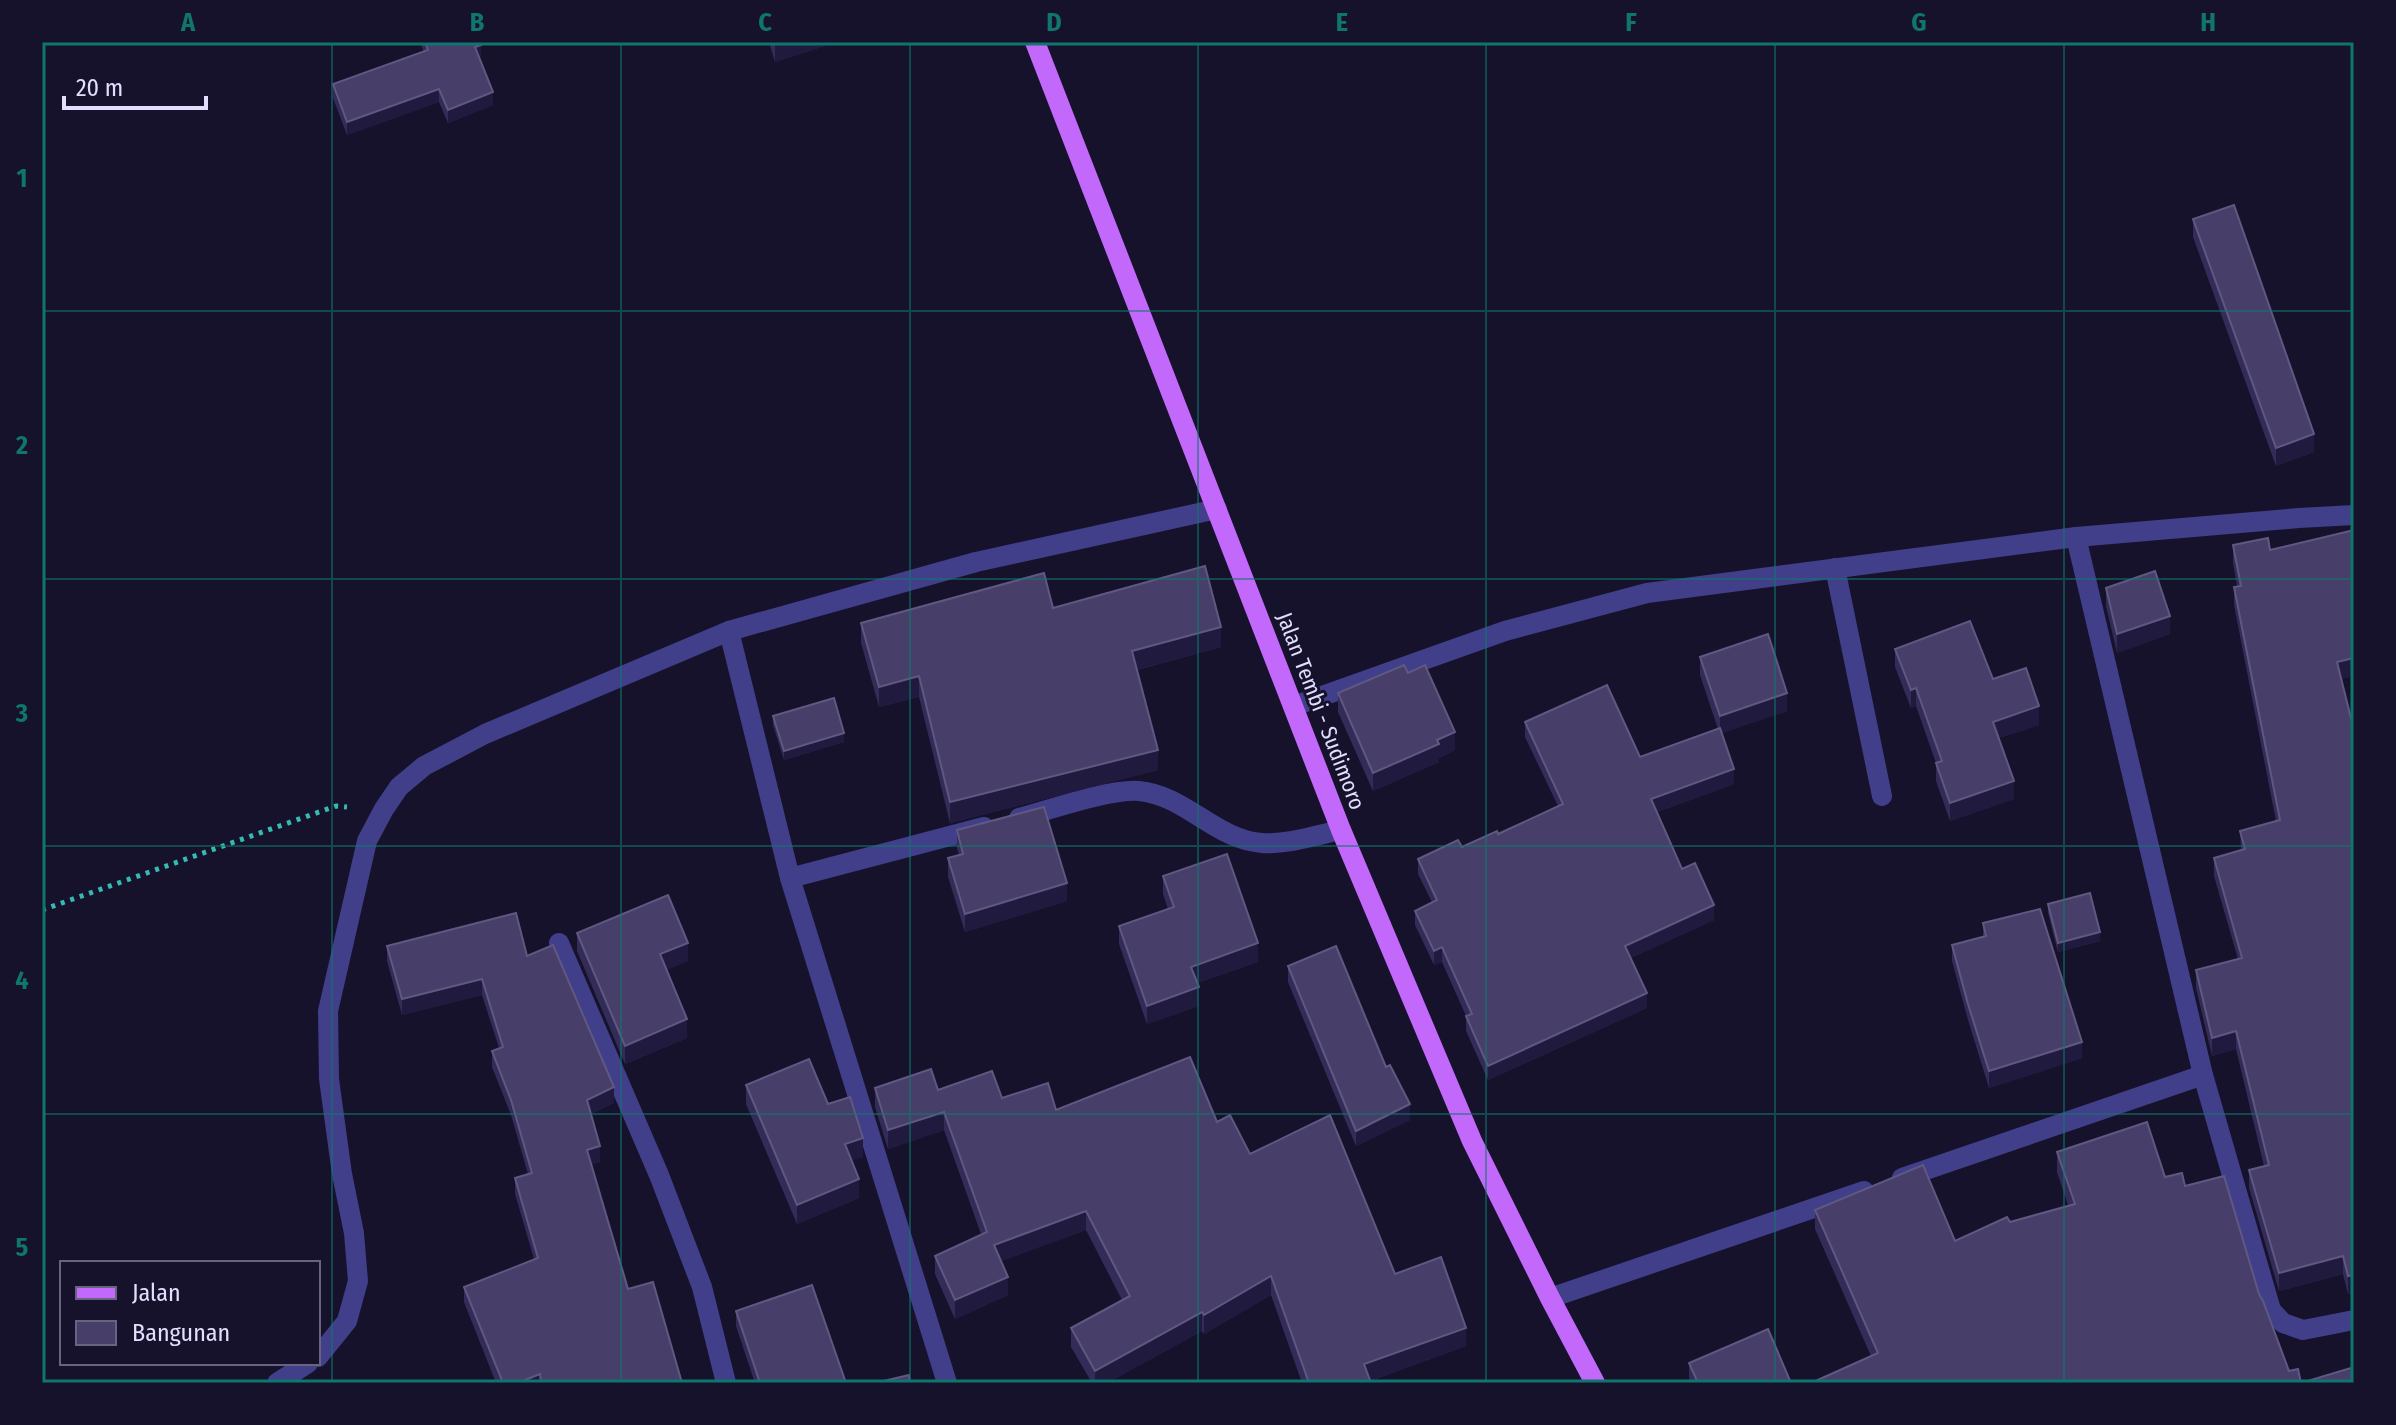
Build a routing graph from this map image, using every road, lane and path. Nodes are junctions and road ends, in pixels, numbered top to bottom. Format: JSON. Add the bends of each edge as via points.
{"nodes":[{"id":1,"x":1035,"y":42,"type":"edge"},
{"id":2,"x":1217,"y":509,"type":"junction"},
{"id":3,"x":2354,"y":515,"type":"edge"},
{"id":4,"x":2076,"y":537,"type":"junction"},
{"id":5,"x":1835,"y":568,"type":"junction"},
{"id":6,"x":729,"y":631,"type":"junction"},
{"id":7,"x":1294,"y":706,"type":"junction"},
{"id":8,"x":1882,"y":796,"type":"dead end"},
{"id":9,"x":336,"y":806,"type":"dead end"},
{"id":10,"x":1341,"y":830,"type":"junction"},
{"id":11,"x":790,"y":878,"type":"junction"},
{"id":12,"x":42,"y":910,"type":"edge"},
{"id":13,"x":559,"y":943,"type":"dead end"},
{"id":14,"x":2203,"y":1075,"type":"junction"},
{"id":15,"x":1550,"y":1298,"type":"junction"},
{"id":16,"x":2354,"y":1320,"type":"edge"},
{"id":17,"x":320,"y":1355,"type":"edge"},
{"id":18,"x":305,"y":1365,"type":"edge"},
{"id":19,"x":277,"y":1383,"type":"edge"},
{"id":20,"x":726,"y":1383,"type":"edge"},
{"id":21,"x":947,"y":1383,"type":"edge"},
{"id":22,"x":1595,"y":1383,"type":"edge"}],
"edges":[{"from":1,"to":2,"type":"main road","name":"Jalan Tembi - Sudimoro"},
{"from":2,"to":6,"type":"street","via":[[976,562]]},
{"from":2,"to":7,"type":"main road","name":"Jalan Tembi - Sudimoro"},
{"from":3,"to":4,"type":"street"},
{"from":4,"to":5,"type":"street"},
{"from":4,"to":14,"type":"street"},
{"from":5,"to":7,"type":"street","via":[[1647,593],[1505,631]]},
{"from":5,"to":8,"type":"street"},
{"from":6,"to":11,"type":"street"},
{"from":6,"to":17,"type":"street","via":[[485,734],[424,766],[399,787],[384,809],[367,841],[328,1011],[329,1079],[358,1281],[347,1321]]},
{"from":7,"to":10,"type":"main road","name":"Jalan Tembi - Sudimoro"},
{"from":9,"to":12,"type":"path"},
{"from":10,"to":11,"type":"street","via":[[1281,842],[1247,841],[1175,803],[1137,791]]},
{"from":10,"to":15,"type":"main road","name":"Jalan Tembi - Sudimoro","via":[[1472,1141]]},
{"from":11,"to":21,"type":"street"},
{"from":13,"to":20,"type":"street","via":[[702,1287]]},
{"from":14,"to":15,"type":"street"},
{"from":14,"to":16,"type":"street","via":[[2271,1310],[2283,1323],[2303,1330]]},
{"from":15,"to":22,"type":"main road","name":"Jalan Tembi - Sudimoro"},
{"from":18,"to":19,"type":"street"}]}
